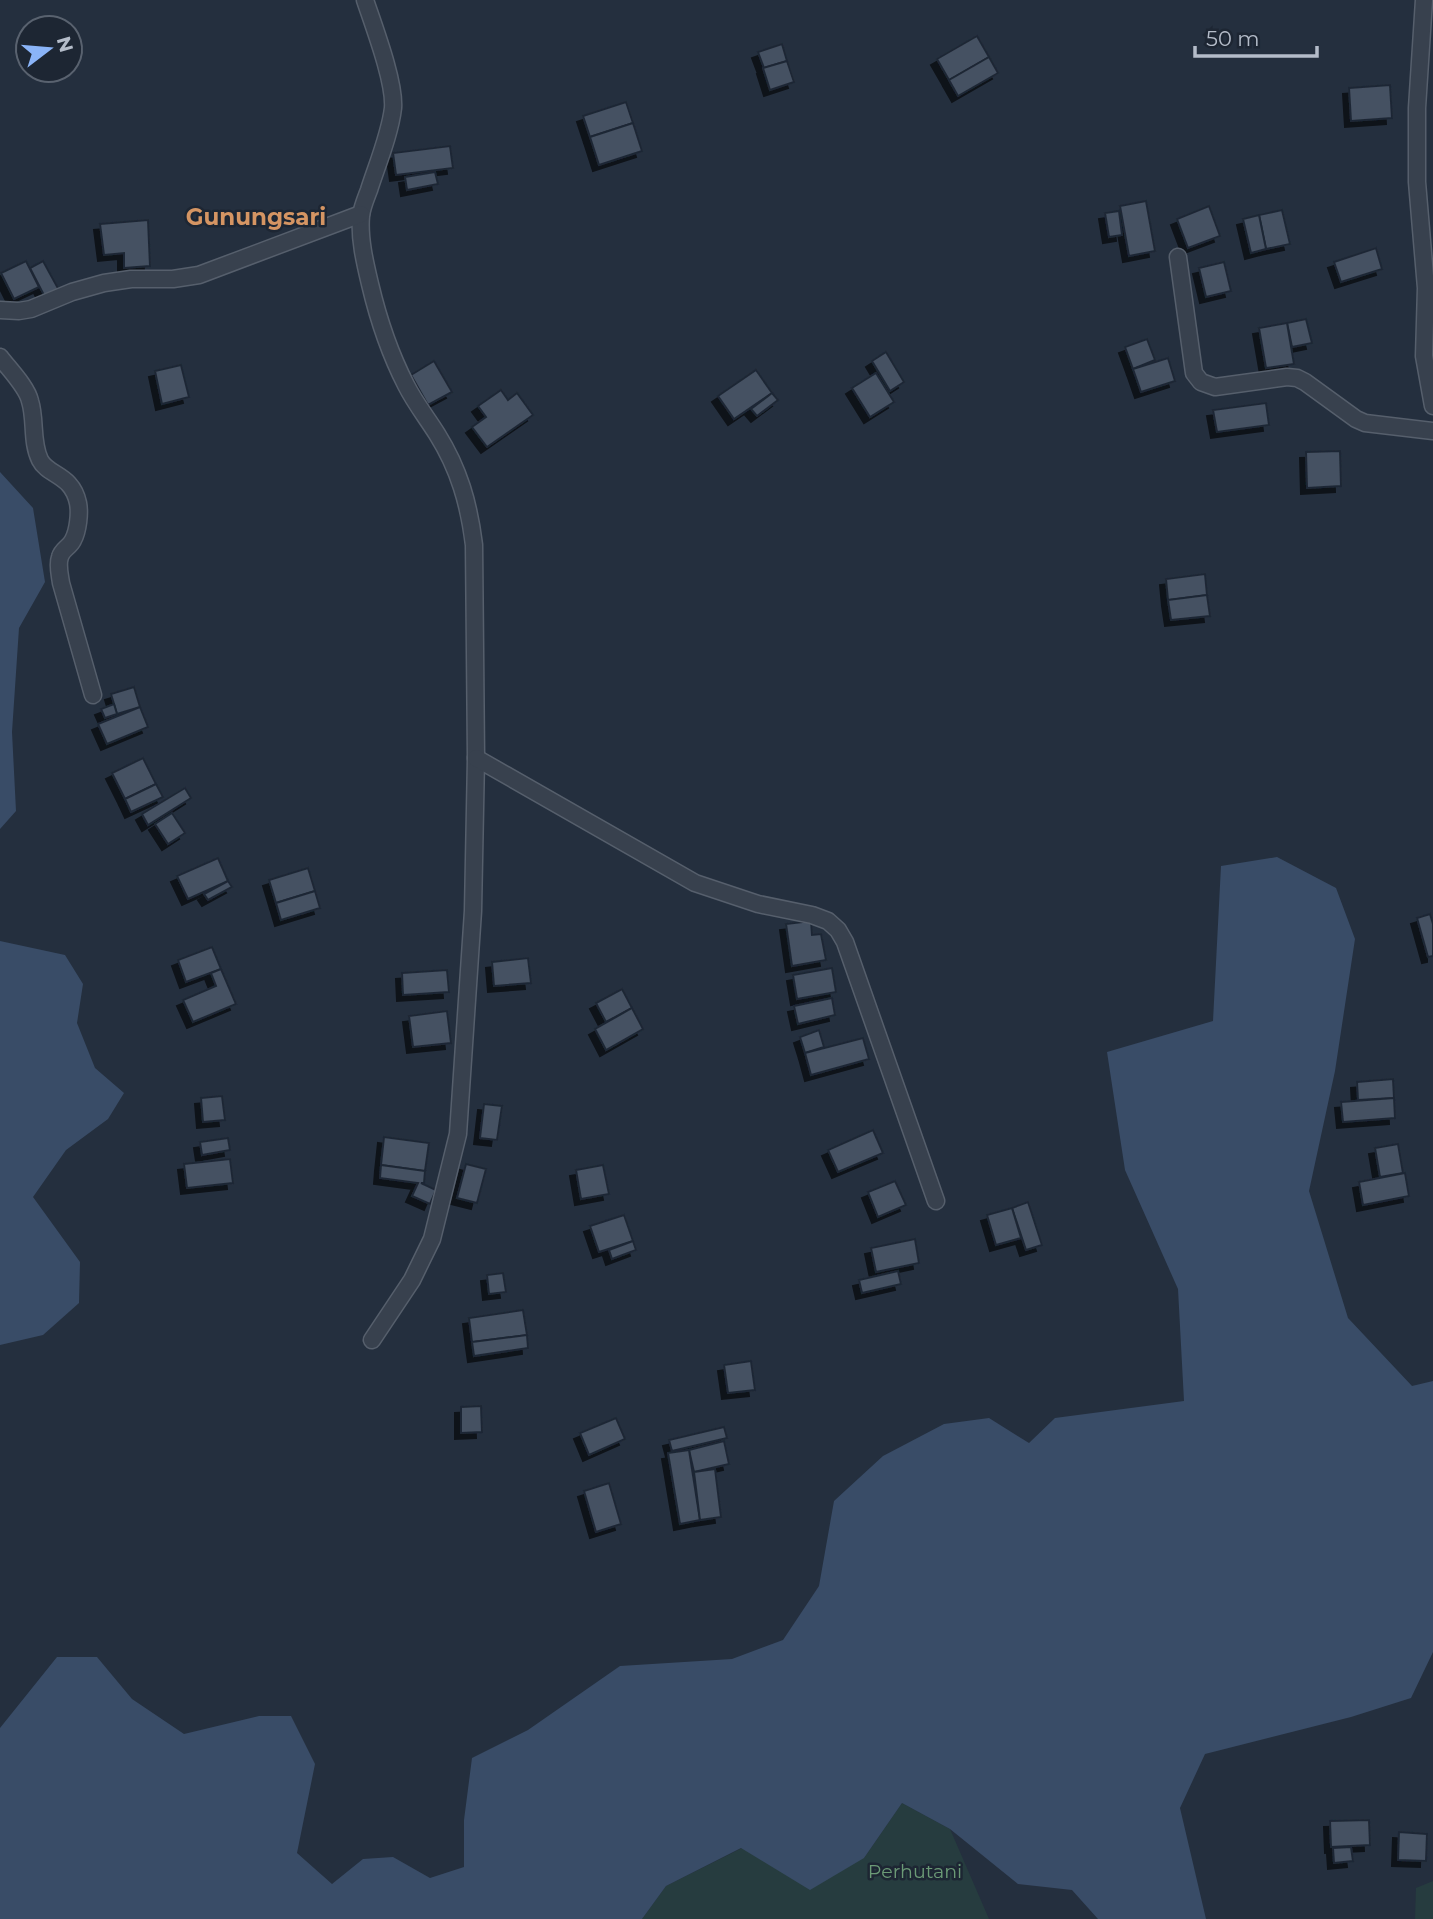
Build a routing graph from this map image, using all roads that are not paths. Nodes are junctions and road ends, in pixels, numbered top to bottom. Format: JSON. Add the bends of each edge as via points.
{"nodes":[{"id":1,"x":365,"y":0,"type":"edge"},
{"id":2,"x":1424,"y":0,"type":"edge"},
{"id":3,"x":361,"y":214,"type":"junction"},
{"id":4,"x":1178,"y":257,"type":"dead end"},
{"id":5,"x":0,"y":310,"type":"edge"},
{"id":6,"x":0,"y":357,"type":"edge"},
{"id":7,"x":1433,"y":406,"type":"edge"},
{"id":8,"x":1433,"y":431,"type":"edge"},
{"id":9,"x":93,"y":695,"type":"dead end"},
{"id":10,"x":476,"y":758,"type":"junction"},
{"id":11,"x":936,"y":1200,"type":"dead end"},
{"id":12,"x":372,"y":1340,"type":"dead end"}],
"edges":[{"from":1,"to":3,"type":"street","via":[[390,81],[393,111]]},
{"from":2,"to":7,"type":"street","via":[[1417,182],[1426,288],[1424,356]]},
{"from":3,"to":5,"type":"street","via":[[199,275],[104,282],[31,309]]},
{"from":3,"to":10,"type":"street","via":[[370,285],[383,330],[404,382],[437,434],[466,495],[474,545]]},
{"from":4,"to":8,"type":"street","via":[[1194,373],[1201,383],[1215,387],[1297,378],[1365,424]]},
{"from":6,"to":9,"type":"street","via":[[30,401],[42,464],[64,478],[78,504],[73,541],[62,552],[59,566]]},
{"from":10,"to":11,"type":"street","via":[[695,883],[758,904],[812,915],[838,930]]},
{"from":10,"to":12,"type":"street","via":[[473,911],[458,1134],[432,1239],[412,1280]]}]}
